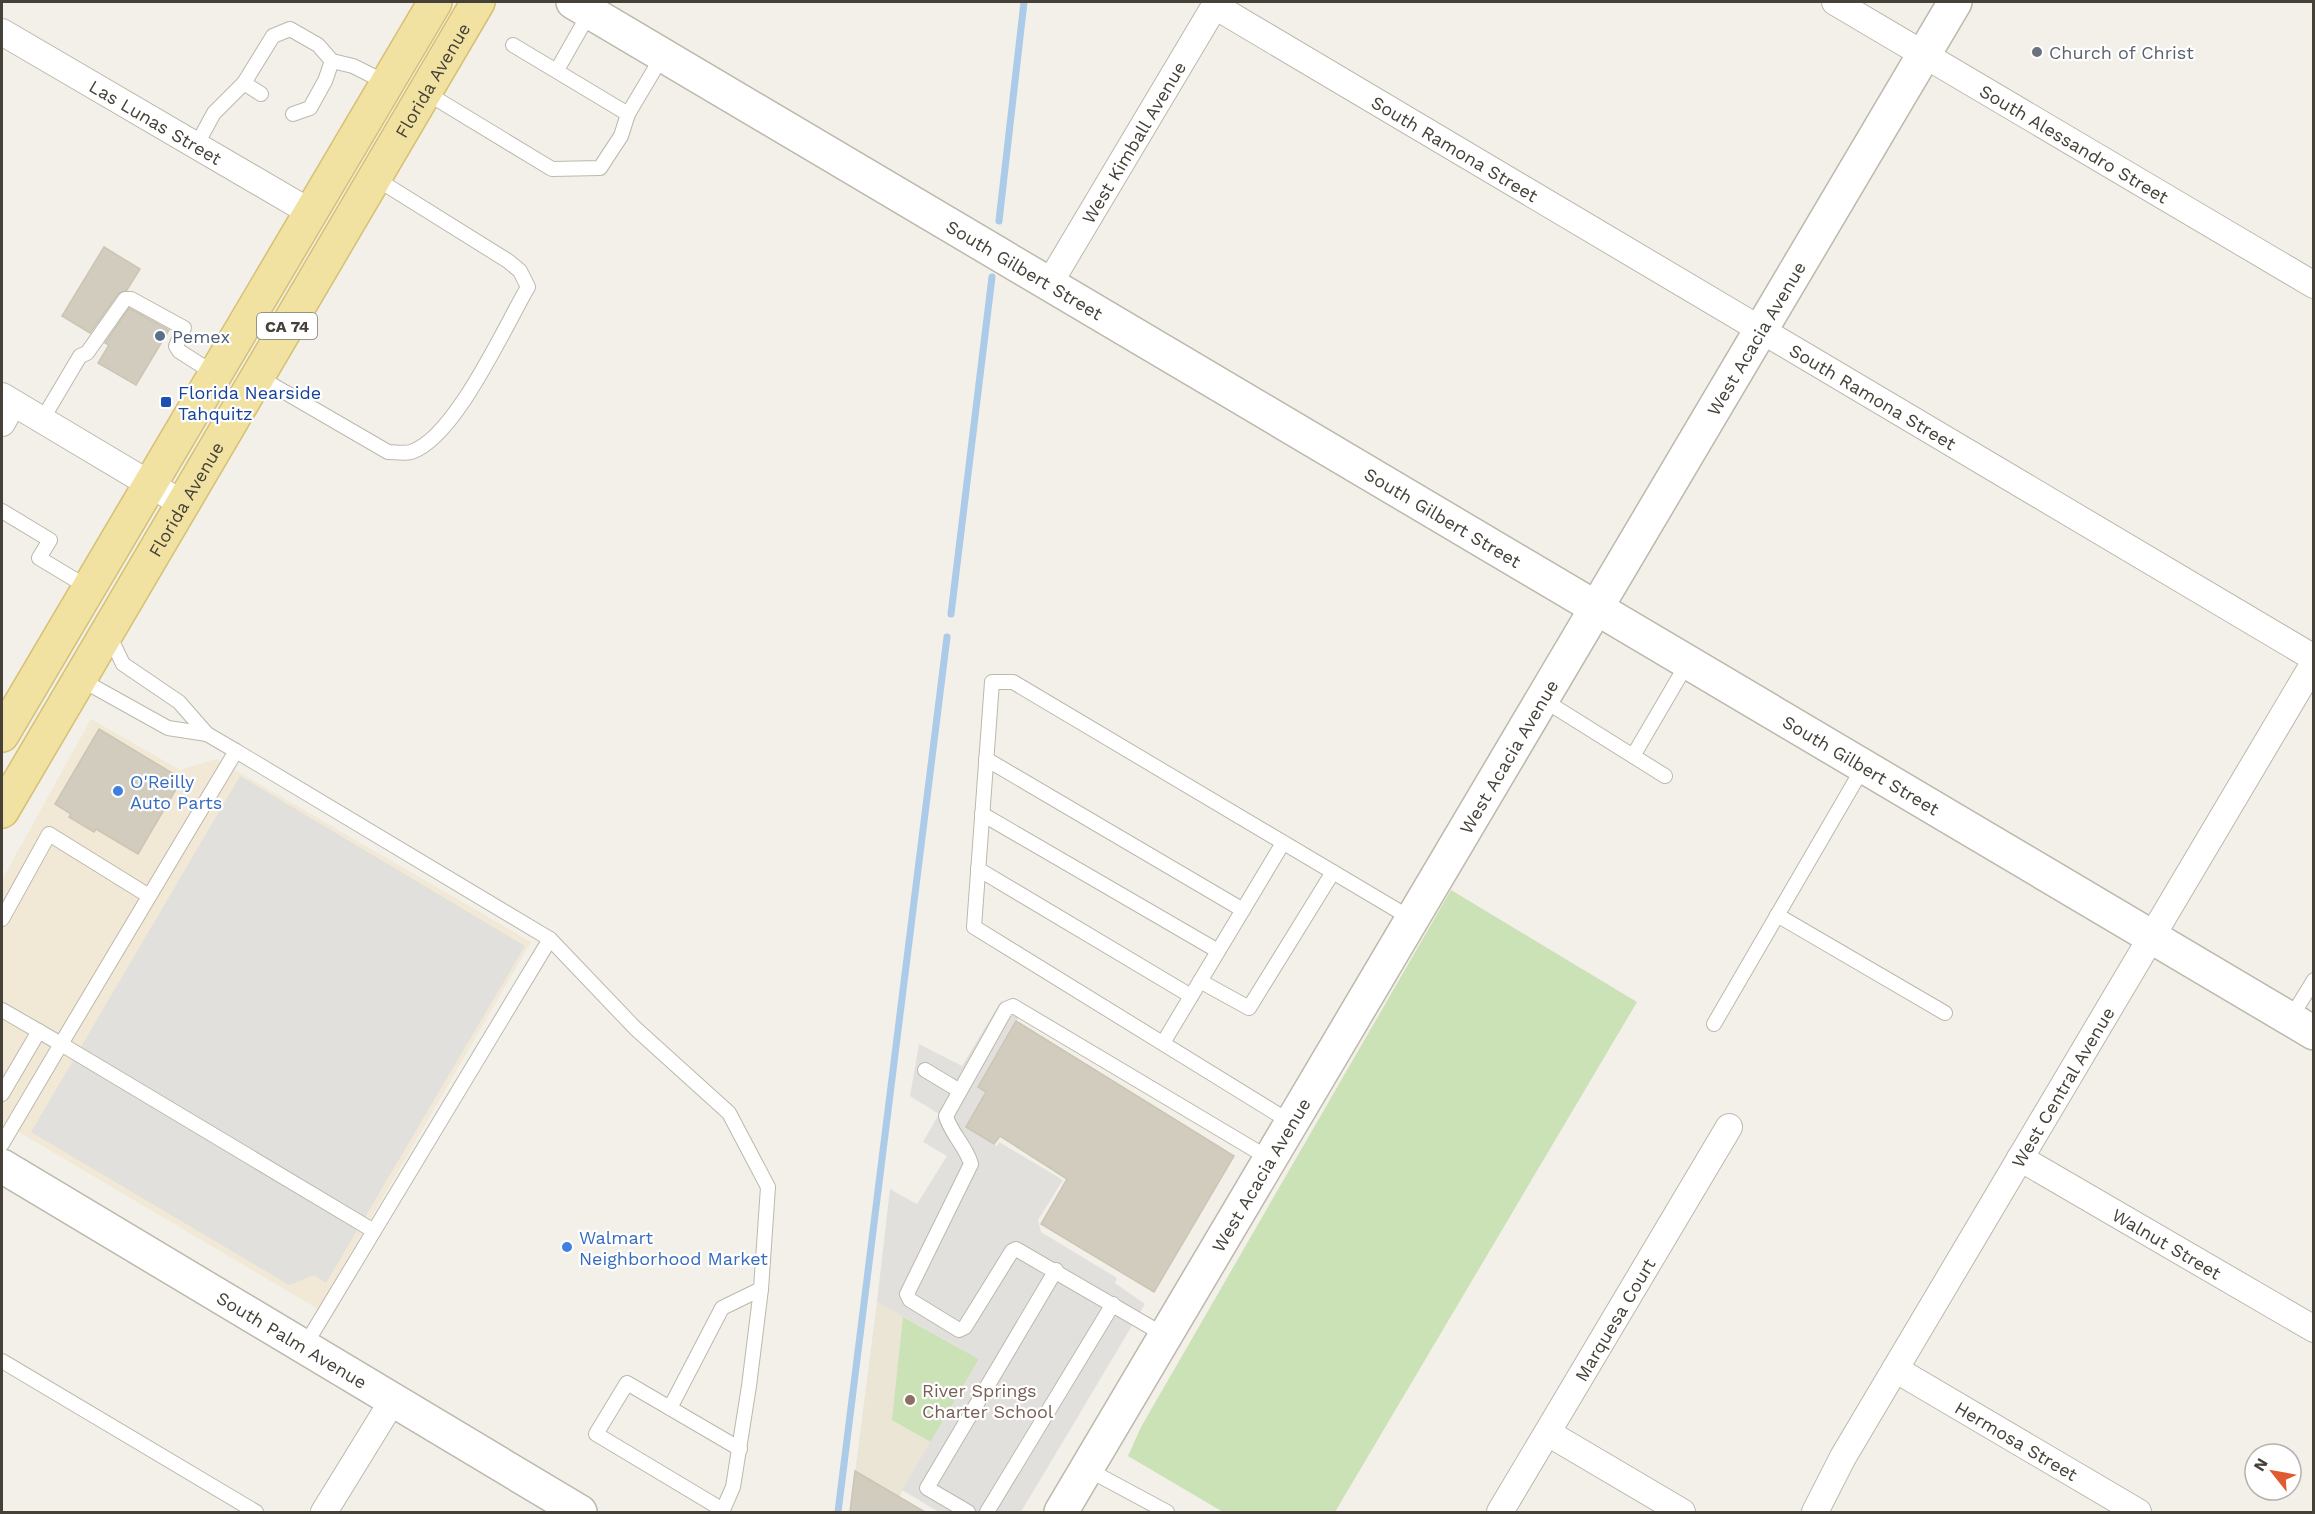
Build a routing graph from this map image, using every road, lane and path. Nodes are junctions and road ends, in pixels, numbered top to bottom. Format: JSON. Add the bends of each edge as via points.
{"nodes":[{"id":1,"x":435,"y":2,"type":"edge"},
{"id":2,"x":478,"y":2,"type":"edge"},
{"id":3,"x":1834,"y":2,"type":"edge"},
{"id":4,"x":1954,"y":2,"type":"edge"},
{"id":5,"x":1216,"y":4,"type":"edge"},
{"id":6,"x":581,"y":7,"type":"edge"},
{"id":7,"x":2,"y":32,"type":"edge"},
{"id":8,"x":513,"y":45,"type":"dead end"},
{"id":9,"x":1923,"y":54,"type":"junction"},
{"id":10,"x":663,"y":55,"type":"junction"},
{"id":11,"x":332,"y":61,"type":"junction"},
{"id":12,"x":556,"y":70,"type":"junction"},
{"id":13,"x":244,"y":83,"type":"junction"},
{"id":14,"x":387,"y":83,"type":"junction"},
{"id":15,"x":425,"y":92,"type":"junction"},
{"id":16,"x":261,"y":94,"type":"dead end"},
{"id":17,"x":293,"y":114,"type":"dead end"},
{"id":18,"x":628,"y":114,"type":"junction"},
{"id":19,"x":197,"y":144,"type":"junction"},
{"id":20,"x":375,"y":178,"type":"junction"},
{"id":21,"x":310,"y":212,"type":"junction"},
{"id":22,"x":1049,"y":284,"type":"junction"},
{"id":23,"x":2313,"y":285,"type":"edge"},
{"id":24,"x":1760,"y":330,"type":"junction"},
{"id":25,"x":215,"y":374,"type":"junction"},
{"id":26,"x":257,"y":376,"type":"junction"},
{"id":27,"x":5,"y":408,"type":"edge"},
{"id":28,"x":42,"y":420,"type":"junction"},
{"id":29,"x":150,"y":484,"type":"junction"},
{"id":30,"x":183,"y":504,"type":"junction"},
{"id":31,"x":2,"y":511,"type":"edge"},
{"id":32,"x":89,"y":588,"type":"junction"},
{"id":33,"x":1596,"y":608,"type":"junction"},
{"id":34,"x":108,"y":633,"type":"junction"},
{"id":35,"x":2313,"y":658,"type":"edge"},
{"id":36,"x":1688,"y":662,"type":"junction"},
{"id":37,"x":2313,"y":663,"type":"edge"},
{"id":38,"x":80,"y":680,"type":"junction"},
{"id":39,"x":1542,"y":699,"type":"junction"},
{"id":40,"x":207,"y":734,"type":"junction"},
{"id":41,"x":2,"y":735,"type":"edge"},
{"id":42,"x":236,"y":751,"type":"junction"},
{"id":43,"x":1633,"y":756,"type":"junction"},
{"id":44,"x":986,"y":759,"type":"junction"},
{"id":45,"x":1864,"y":766,"type":"junction"},
{"id":46,"x":1665,"y":776,"type":"dead end"},
{"id":47,"x":2,"y":811,"type":"edge"},
{"id":48,"x":982,"y":814,"type":"junction"},
{"id":49,"x":1283,"y":843,"type":"junction"},
{"id":50,"x":978,"y":869,"type":"junction"},
{"id":51,"x":1333,"y":872,"type":"junction"},
{"id":52,"x":149,"y":896,"type":"junction"},
{"id":53,"x":1243,"y":909,"type":"junction"},
{"id":54,"x":1777,"y":915,"type":"junction"},
{"id":55,"x":2,"y":919,"type":"edge"},
{"id":56,"x":1412,"y":919,"type":"junction"},
{"id":57,"x":2151,"y":936,"type":"junction"},
{"id":58,"x":550,"y":939,"type":"junction"},
{"id":59,"x":1218,"y":951,"type":"junction"},
{"id":60,"x":2313,"y":980,"type":"edge"},
{"id":61,"x":1200,"y":981,"type":"junction"},
{"id":62,"x":1191,"y":996,"type":"junction"},
{"id":63,"x":2,"y":1010,"type":"edge"},
{"id":64,"x":1945,"y":1013,"type":"dead end"},
{"id":65,"x":1714,"y":1024,"type":"dead end"},
{"id":66,"x":2302,"y":1026,"type":"edge"},
{"id":67,"x":39,"y":1031,"type":"junction"},
{"id":68,"x":1163,"y":1043,"type":"junction"},
{"id":69,"x":61,"y":1044,"type":"junction"},
{"id":70,"x":925,"y":1070,"type":"dead end"},
{"id":71,"x":960,"y":1091,"type":"junction"},
{"id":72,"x":2,"y":1094,"type":"edge"},
{"id":73,"x":1292,"y":1123,"type":"junction"},
{"id":74,"x":1729,"y":1127,"type":"dead end"},
{"id":75,"x":2,"y":1144,"type":"edge"},
{"id":76,"x":2020,"y":1158,"type":"junction"},
{"id":77,"x":1270,"y":1159,"type":"junction"},
{"id":78,"x":2,"y":1166,"type":"edge"},
{"id":79,"x":374,"y":1231,"type":"junction"},
{"id":80,"x":1056,"y":1270,"type":"junction"},
{"id":81,"x":761,"y":1289,"type":"junction"},
{"id":82,"x":1113,"y":1304,"type":"junction"},
{"id":83,"x":2313,"y":1329,"type":"edge"},
{"id":84,"x":1166,"y":1336,"type":"junction"},
{"id":85,"x":304,"y":1347,"type":"junction"},
{"id":86,"x":2,"y":1361,"type":"edge"},
{"id":87,"x":1895,"y":1369,"type":"junction"},
{"id":88,"x":393,"y":1400,"type":"junction"},
{"id":89,"x":670,"y":1408,"type":"junction"},
{"id":90,"x":1548,"y":1433,"type":"junction"},
{"id":91,"x":740,"y":1449,"type":"junction"},
{"id":92,"x":1087,"y":1469,"type":"junction"},
{"id":93,"x":722,"y":1511,"type":"edge"},
{"id":94,"x":252,"y":1512,"type":"edge"},
{"id":95,"x":324,"y":1512,"type":"edge"},
{"id":96,"x":580,"y":1512,"type":"edge"},
{"id":97,"x":968,"y":1512,"type":"edge"},
{"id":98,"x":987,"y":1512,"type":"edge"},
{"id":99,"x":1061,"y":1512,"type":"edge"},
{"id":100,"x":1167,"y":1512,"type":"edge"},
{"id":101,"x":1500,"y":1512,"type":"edge"},
{"id":102,"x":1682,"y":1512,"type":"edge"},
{"id":103,"x":1815,"y":1512,"type":"edge"},
{"id":104,"x":2138,"y":1512,"type":"edge"}],
"edges":[{"from":1,"to":14,"type":"main road","name":"Florida Avenue"},
{"from":2,"to":15,"type":"main road","name":"Florida Avenue","number":"CA 74"},
{"from":3,"to":9,"type":"street","name":"South Alessandro Street"},
{"from":4,"to":9,"type":"street","name":"West Acacia Avenue"},
{"from":5,"to":22,"type":"street","name":"West Kimball Avenue"},
{"from":5,"to":24,"type":"street","name":"South Ramona Street"},
{"from":6,"to":10,"type":"street","name":"South Gilbert Street"},
{"from":6,"to":12,"type":"lane"},
{"from":7,"to":19,"type":"street","name":"Las Lunas Street"},
{"from":8,"to":12,"type":"lane"},
{"from":9,"to":23,"type":"street","name":"South Alessandro Street"},
{"from":9,"to":24,"type":"street","name":"West Acacia Avenue"},
{"from":10,"to":18,"type":"lane"},
{"from":10,"to":22,"type":"street","name":"South Gilbert Street"},
{"from":11,"to":13,"type":"lane","via":[[318,45],[290,29],[273,36]]},
{"from":11,"to":14,"type":"lane","via":[[353,66]]},
{"from":11,"to":17,"type":"lane","via":[[310,108]]},
{"from":12,"to":18,"type":"lane"},
{"from":13,"to":16,"type":"lane"},
{"from":13,"to":19,"type":"lane","via":[[214,113]]},
{"from":14,"to":21,"type":"main road","name":"Florida Avenue"},
{"from":15,"to":18,"type":"lane","via":[[552,169],[600,168],[621,136]]},
{"from":15,"to":20,"type":"main road","name":"Florida Avenue","number":"CA 74"},
{"from":19,"to":21,"type":"street","name":"Las Lunas Street"},
{"from":20,"to":26,"type":"main road","name":"Florida Avenue","number":"CA 74"},
{"from":20,"to":26,"type":"lane","via":[[508,261],[520,271],[528,287],[456,414],[411,453],[388,452]]},
{"from":21,"to":25,"type":"main road","name":"Florida Avenue"},
{"from":21,"to":26,"type":"main road","via":[[323,230],[265,331]]},
{"from":22,"to":33,"type":"street","name":"South Gilbert Street"},
{"from":24,"to":33,"type":"street","name":"West Acacia Avenue"},
{"from":24,"to":35,"type":"street","name":"South Ramona Street"},
{"from":25,"to":28,"type":"lane","via":[[179,351],[176,346],[184,328],[125,299],[87,353],[80,356]]},
{"from":25,"to":29,"type":"main road","name":"Florida Avenue"},
{"from":26,"to":30,"type":"main road","name":"Florida Avenue","number":"CA 74"},
{"from":27,"to":28,"type":"street"},
{"from":28,"to":29,"type":"street"},
{"from":29,"to":30,"type":"street"},
{"from":29,"to":32,"type":"main road","name":"Florida Avenue"},
{"from":30,"to":34,"type":"main road","name":"Florida Avenue","number":"CA 74"},
{"from":31,"to":32,"type":"lane","via":[[50,540],[39,558]]},
{"from":32,"to":41,"type":"main road","name":"Florida Avenue"},
{"from":33,"to":36,"type":"street","name":"South Gilbert Street"},
{"from":33,"to":39,"type":"street","name":"West Acacia Avenue"},
{"from":34,"to":38,"type":"main road","name":"Florida Avenue","number":"CA 74"},
{"from":34,"to":40,"type":"lane","via":[[123,664],[180,702]]},
{"from":36,"to":43,"type":"lane"},
{"from":36,"to":45,"type":"street","name":"South Gilbert Street"},
{"from":37,"to":57,"type":"street","name":"West Central Avenue"},
{"from":38,"to":40,"type":"lane","via":[[168,728]]},
{"from":38,"to":47,"type":"main road","name":"Florida Avenue","number":"CA 74"},
{"from":39,"to":43,"type":"lane"},
{"from":39,"to":56,"type":"street","name":"West Acacia Avenue"},
{"from":40,"to":42,"type":"lane"},
{"from":42,"to":52,"type":"lane"},
{"from":42,"to":58,"type":"lane"},
{"from":43,"to":46,"type":"lane"},
{"from":44,"to":48,"type":"lane"},
{"from":44,"to":49,"type":"lane","via":[[992,682],[1013,682]]},
{"from":44,"to":53,"type":"lane"},
{"from":45,"to":54,"type":"lane"},
{"from":45,"to":57,"type":"street","name":"South Gilbert Street"},
{"from":48,"to":50,"type":"lane"},
{"from":48,"to":59,"type":"lane"},
{"from":49,"to":51,"type":"lane"},
{"from":49,"to":53,"type":"lane"},
{"from":50,"to":62,"type":"lane"},
{"from":50,"to":68,"type":"lane","via":[[974,927]]},
{"from":51,"to":56,"type":"lane"},
{"from":51,"to":61,"type":"lane","via":[[1249,1008]]},
{"from":52,"to":55,"type":"lane","via":[[49,834]]},
{"from":52,"to":69,"type":"lane"},
{"from":53,"to":59,"type":"lane"},
{"from":54,"to":64,"type":"lane"},
{"from":54,"to":65,"type":"lane"},
{"from":56,"to":73,"type":"street","name":"West Acacia Avenue"},
{"from":57,"to":66,"type":"street","name":"South Gilbert Street"},
{"from":57,"to":76,"type":"street","name":"West Central Avenue"},
{"from":58,"to":79,"type":"lane"},
{"from":58,"to":81,"type":"lane","via":[[635,1028],[729,1113],[768,1187]]},
{"from":59,"to":61,"type":"lane"},
{"from":60,"to":66,"type":"lane"},
{"from":61,"to":62,"type":"lane"},
{"from":62,"to":68,"type":"lane"},
{"from":63,"to":67,"type":"lane"},
{"from":67,"to":69,"type":"lane"},
{"from":67,"to":72,"type":"lane"},
{"from":68,"to":73,"type":"lane"},
{"from":69,"to":75,"type":"lane"},
{"from":69,"to":79,"type":"lane"},
{"from":70,"to":71,"type":"lane"},
{"from":71,"to":77,"type":"lane","via":[[1006,1009],[1013,1006]]},
{"from":71,"to":80,"type":"lane","via":[[946,1116],[971,1164],[907,1294],[910,1300],[959,1330],[965,1327],[1012,1251],[1016,1249]]},
{"from":73,"to":77,"type":"street","name":"West Acacia Avenue"},
{"from":74,"to":90,"type":"street","name":"Marquesa Court"},
{"from":76,"to":83,"type":"street","name":"Walnut Street"},
{"from":76,"to":87,"type":"street","name":"West Central Avenue"},
{"from":77,"to":84,"type":"street","name":"West Acacia Avenue"},
{"from":78,"to":85,"type":"street","name":"South Palm Avenue"},
{"from":79,"to":85,"type":"lane"},
{"from":80,"to":82,"type":"lane"},
{"from":80,"to":97,"type":"lane","via":[[927,1488]]},
{"from":81,"to":89,"type":"lane","via":[[722,1308]]},
{"from":81,"to":91,"type":"lane"},
{"from":82,"to":84,"type":"lane"},
{"from":82,"to":98,"type":"lane"},
{"from":84,"to":92,"type":"street","name":"West Acacia Avenue"},
{"from":85,"to":88,"type":"street","name":"South Palm Avenue"},
{"from":86,"to":94,"type":"lane"},
{"from":87,"to":103,"type":"street","name":"West Central Avenue"},
{"from":87,"to":104,"type":"street","name":"Hermosa Street"},
{"from":88,"to":95,"type":"street"},
{"from":88,"to":96,"type":"street","name":"South Palm Avenue"},
{"from":89,"to":91,"type":"lane"},
{"from":89,"to":93,"type":"lane","via":[[627,1383],[596,1434]]},
{"from":90,"to":101,"type":"street","name":"Marquesa Court"},
{"from":90,"to":102,"type":"street"},
{"from":91,"to":93,"type":"lane","via":[[733,1487]]},
{"from":92,"to":99,"type":"street","name":"West Acacia Avenue"},
{"from":92,"to":100,"type":"lane"}]}
